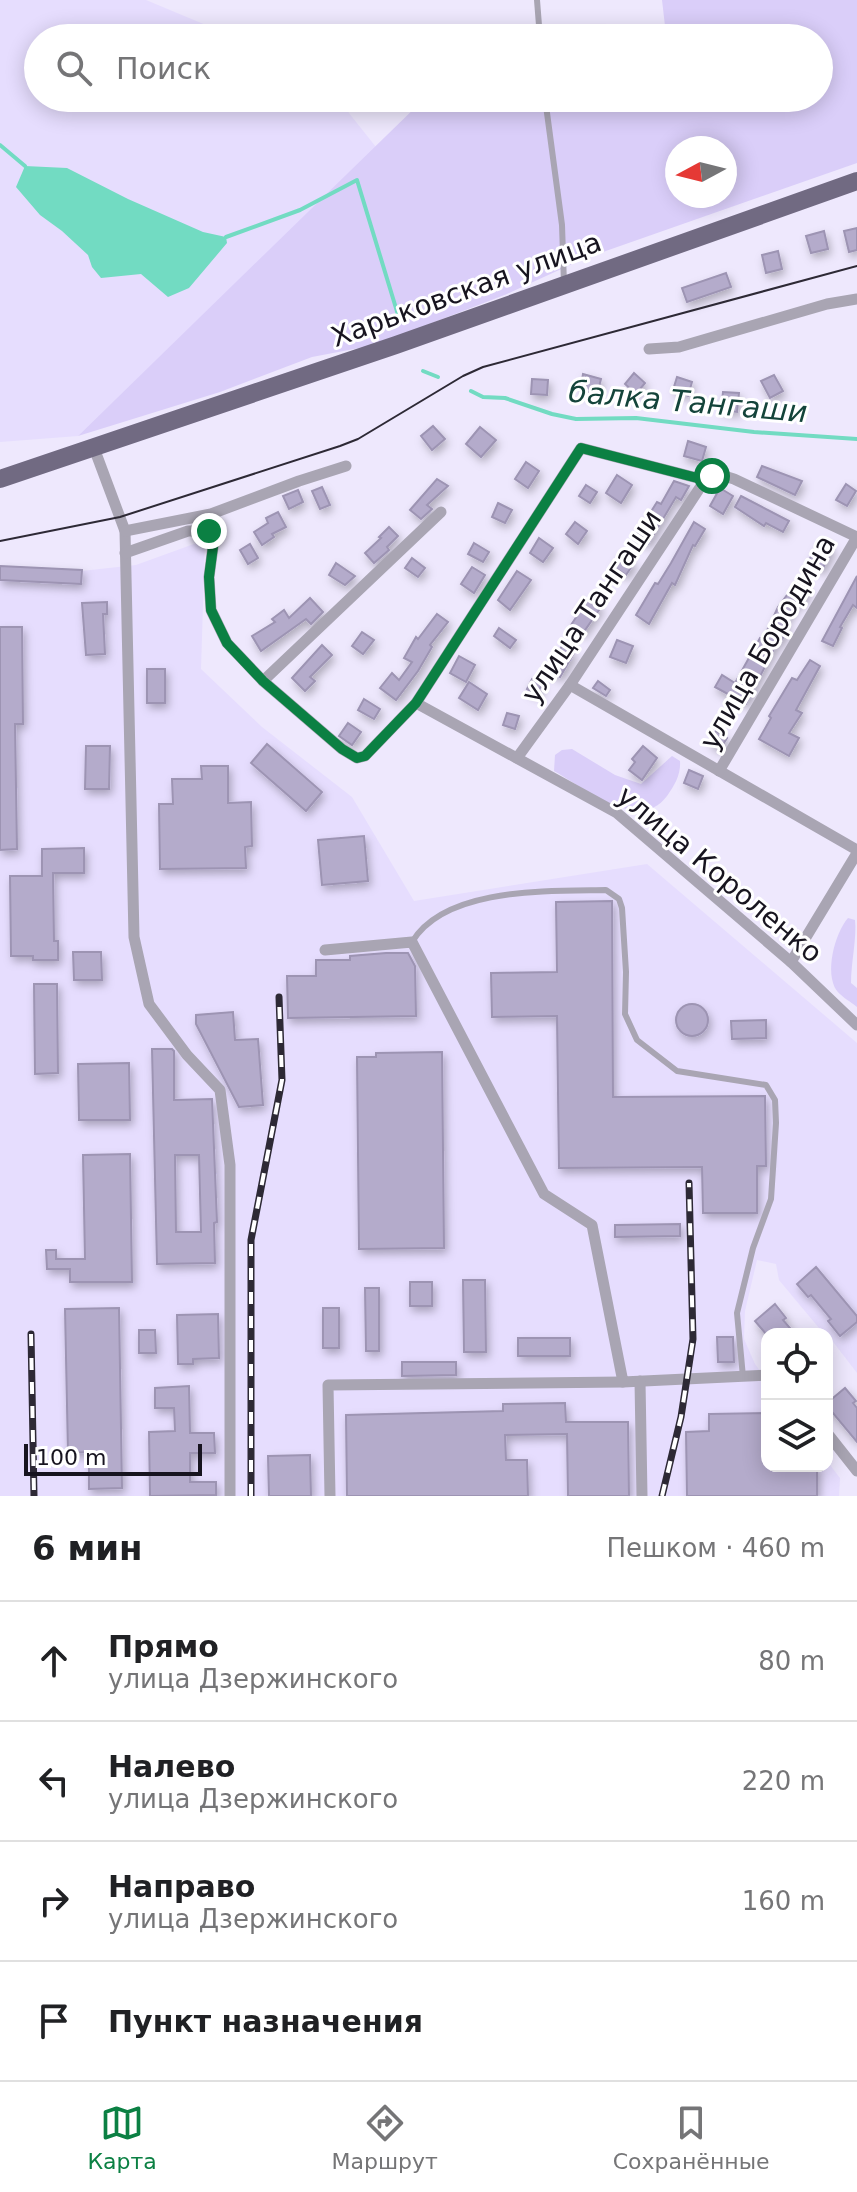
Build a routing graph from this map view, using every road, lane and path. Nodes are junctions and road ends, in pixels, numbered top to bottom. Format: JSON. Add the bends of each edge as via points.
{"nodes":[{"id":1,"x":537,"y":0,"type":"edge"},
{"id":2,"x":539,"y":24,"type":"edge"},
{"id":3,"x":547,"y":112,"type":"edge"},
{"id":4,"x":857,"y":181,"type":"edge"},
{"id":5,"x":564,"y":284,"type":"junction"},
{"id":6,"x":857,"y":299,"type":"edge"},
{"id":7,"x":649,"y":349,"type":"dead end"},
{"id":8,"x":94,"y":448,"type":"junction"},
{"id":9,"x":346,"y":466,"type":"dead end"},
{"id":10,"x":0,"y":479,"type":"edge"},
{"id":11,"x":705,"y":480,"type":"junction"},
{"id":12,"x":441,"y":512,"type":"dead end"},
{"id":13,"x":125,"y":531,"type":"junction"},
{"id":14,"x":857,"y":537,"type":"edge"},
{"id":15,"x":125,"y":553,"type":"junction"},
{"id":16,"x":263,"y":681,"type":"junction"},
{"id":17,"x":570,"y":685,"type":"junction"},
{"id":18,"x":416,"y":703,"type":"junction"},
{"id":19,"x":517,"y":758,"type":"junction"},
{"id":20,"x":719,"y":771,"type":"junction"},
{"id":21,"x":857,"y":851,"type":"edge"},
{"id":22,"x":412,"y":942,"type":"junction"},
{"id":23,"x":325,"y":950,"type":"dead end"},
{"id":24,"x":791,"y":962,"type":"junction"},
{"id":25,"x":857,"y":1025,"type":"edge"},
{"id":26,"x":761,"y":1376,"type":"edge"},
{"id":27,"x":743,"y":1377,"type":"junction"},
{"id":28,"x":640,"y":1381,"type":"junction"},
{"id":29,"x":623,"y":1382,"type":"junction"},
{"id":30,"x":833,"y":1441,"type":"edge"},
{"id":31,"x":857,"y":1471,"type":"edge"},
{"id":32,"x":230,"y":1496,"type":"edge"},
{"id":33,"x":330,"y":1496,"type":"edge"},
{"id":34,"x":642,"y":1496,"type":"edge"}],
"edges":[{"from":1,"to":2,"type":"lane"},
{"from":3,"to":5,"type":"lane"},
{"from":4,"to":5,"type":"main road","name":"Харьковская улица"},
{"from":5,"to":8,"type":"main road","name":"Харьковская улица"},
{"from":6,"to":7,"type":"street","via":[[679,347]]},
{"from":8,"to":10,"type":"main road","name":"Харьковская улица"},
{"from":8,"to":13,"type":"street"},
{"from":9,"to":13,"type":"street","via":[[211,514]]},
{"from":11,"to":14,"type":"street","via":[[721,475],[734,479]]},
{"from":11,"to":17,"type":"street","name":"улица Тангаши"},
{"from":11,"to":18,"type":"street","via":[[581,448]]},
{"from":12,"to":16,"type":"street"},
{"from":13,"to":15,"type":"street"},
{"from":14,"to":20,"type":"street","name":"улица Бородина"},
{"from":15,"to":16,"type":"street","via":[[188,531],[209,531],[214,539],[211,610],[227,643]]},
{"from":15,"to":32,"type":"street","via":[[134,937],[149,1004],[220,1090],[230,1165]]},
{"from":16,"to":18,"type":"street","via":[[357,758]]},
{"from":17,"to":19,"type":"street","name":"улица Тангаши"},
{"from":17,"to":20,"type":"street"},
{"from":18,"to":19,"type":"street","name":"улица Короленко"},
{"from":19,"to":24,"type":"street","name":"улица Короленко","via":[[617,813]]},
{"from":20,"to":21,"type":"street"},
{"from":21,"to":24,"type":"street"},
{"from":22,"to":23,"type":"street"},
{"from":22,"to":27,"type":"lane","via":[[434,917],[500,894],[606,890],[622,908],[625,1014],[637,1040],[677,1071],[766,1085],[775,1100],[771,1199],[737,1313]]},
{"from":22,"to":29,"type":"street","via":[[544,1194],[592,1225]]},
{"from":24,"to":25,"type":"street","name":"улица Короленко"},
{"from":26,"to":27,"type":"street"},
{"from":27,"to":28,"type":"street"},
{"from":28,"to":29,"type":"street"},
{"from":28,"to":34,"type":"street"},
{"from":29,"to":33,"type":"street","via":[[328,1385]]},
{"from":30,"to":31,"type":"street"}]}
